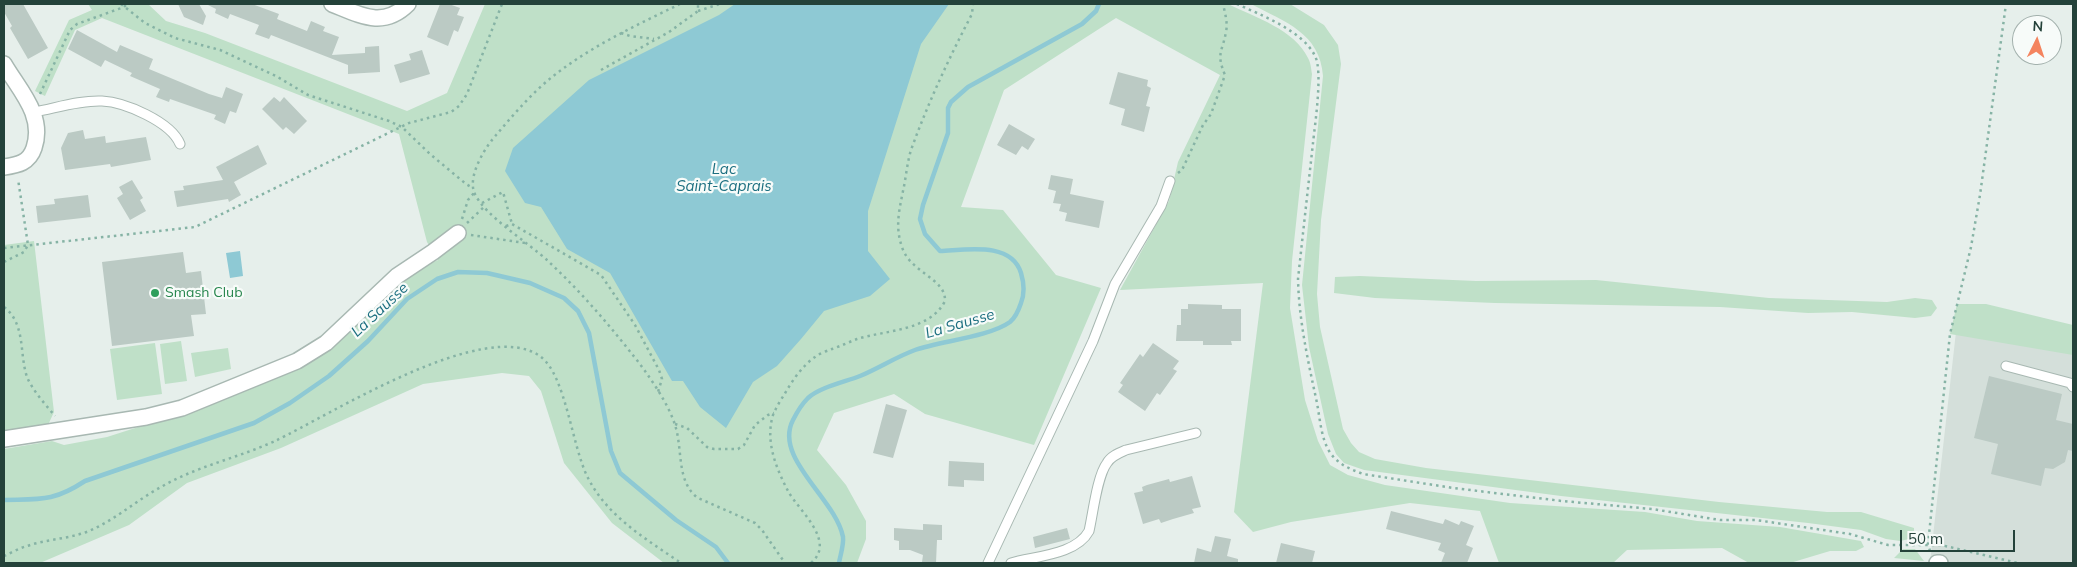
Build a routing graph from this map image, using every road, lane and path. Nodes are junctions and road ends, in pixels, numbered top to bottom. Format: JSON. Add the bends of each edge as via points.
{"nodes":[{"id":1,"x":127,"y":4,"type":"edge"},
{"id":2,"x":332,"y":4,"type":"edge"},
{"id":3,"x":408,"y":4,"type":"edge"},
{"id":4,"x":502,"y":4,"type":"edge"},
{"id":5,"x":680,"y":4,"type":"edge"},
{"id":6,"x":698,"y":4,"type":"edge"},
{"id":7,"x":720,"y":4,"type":"edge"},
{"id":8,"x":973,"y":4,"type":"edge"},
{"id":9,"x":1223,"y":4,"type":"edge"},
{"id":10,"x":1237,"y":4,"type":"edge"},
{"id":11,"x":2006,"y":4,"type":"edge"},
{"id":12,"x":123,"y":5,"type":"edge"},
{"id":13,"x":698,"y":11,"type":"junction"},
{"id":14,"x":621,"y":33,"type":"junction"},
{"id":15,"x":656,"y":40,"type":"junction"},
{"id":16,"x":601,"y":70,"type":"dead end"},
{"id":17,"x":6,"y":73,"type":"edge"},
{"id":18,"x":34,"y":112,"type":"junction"},
{"id":19,"x":402,"y":127,"type":"junction"},
{"id":20,"x":180,"y":144,"type":"dead end"},
{"id":21,"x":10,"y":166,"type":"edge"},
{"id":22,"x":1170,"y":180,"type":"joint"},
{"id":23,"x":473,"y":188,"type":"junction"},
{"id":24,"x":474,"y":193,"type":"junction"},
{"id":25,"x":482,"y":203,"type":"junction"},
{"id":26,"x":484,"y":207,"type":"junction"},
{"id":27,"x":512,"y":224,"type":"junction"},
{"id":28,"x":506,"y":226,"type":"junction"},
{"id":29,"x":458,"y":233,"type":"junction"},
{"id":30,"x":526,"y":243,"type":"junction"},
{"id":31,"x":28,"y":245,"type":"junction"},
{"id":32,"x":4,"y":248,"type":"edge"},
{"id":33,"x":4,"y":262,"type":"edge"},
{"id":34,"x":4,"y":307,"type":"edge"},
{"id":35,"x":2006,"y":366,"type":"dead end"},
{"id":36,"x":2073,"y":387,"type":"edge"},
{"id":37,"x":658,"y":392,"type":"junction"},
{"id":38,"x":774,"y":413,"type":"junction"},
{"id":39,"x":675,"y":424,"type":"junction"},
{"id":40,"x":60,"y":431,"type":"junction"},
{"id":41,"x":1196,"y":433,"type":"dead end"},
{"id":42,"x":4,"y":440,"type":"edge"},
{"id":43,"x":1928,"y":544,"type":"junction"},
{"id":44,"x":4,"y":556,"type":"edge"},
{"id":45,"x":681,"y":563,"type":"edge"},
{"id":46,"x":784,"y":563,"type":"edge"},
{"id":47,"x":811,"y":563,"type":"edge"},
{"id":48,"x":988,"y":563,"type":"edge"},
{"id":49,"x":1011,"y":563,"type":"edge"},
{"id":50,"x":2018,"y":563,"type":"edge"}],
"edges":[{"from":1,"to":12,"type":"path"},
{"from":2,"to":3,"type":"street","via":[[372,18],[389,17]]},
{"from":4,"to":19,"type":"path","via":[[459,106],[451,112],[419,119]]},
{"from":5,"to":14,"type":"path"},
{"from":6,"to":13,"type":"path"},
{"from":7,"to":13,"type":"path"},
{"from":8,"to":38,"type":"path","via":[[972,14],[942,72],[911,151],[897,220],[904,254],[914,267],[940,285],[945,301],[933,316],[911,326],[858,339],[816,356],[802,368]]},
{"from":9,"to":22,"type":"path","via":[[1227,31],[1220,62],[1225,75],[1211,114],[1182,170]]},
{"from":10,"to":43,"type":"path","via":[[1291,32],[1316,56],[1316,110],[1298,278],[1299,305],[1325,441],[1337,461],[1364,474],[1453,488],[1652,509],[1720,520],[1756,520],[1850,534],[1888,545]]},
{"from":11,"to":43,"type":"path","via":[[1976,221],[1950,334]]},
{"from":12,"to":18,"type":"path","via":[[70,30]]},
{"from":12,"to":19,"type":"path","via":[[145,23],[175,38],[220,50],[308,95]]},
{"from":13,"to":15,"type":"path"},
{"from":14,"to":15,"type":"path"},
{"from":14,"to":23,"type":"path","via":[[552,76],[522,105],[482,153]]},
{"from":15,"to":16,"type":"path"},
{"from":17,"to":18,"type":"street"},
{"from":18,"to":20,"type":"lane","via":[[91,101],[114,103],[157,120],[176,135]]},
{"from":18,"to":21,"type":"street","via":[[38,130],[35,146],[29,158]]},
{"from":19,"to":23,"type":"path"},
{"from":19,"to":31,"type":"path","via":[[195,226]]},
{"from":21,"to":31,"type":"path"},
{"from":22,"to":48,"type":"lane","via":[[1161,206],[1115,284],[1093,341]]},
{"from":23,"to":24,"type":"path"},
{"from":24,"to":25,"type":"path"},
{"from":24,"to":29,"type":"path","via":[[468,200]]},
{"from":25,"to":26,"type":"path"},
{"from":25,"to":27,"type":"path","via":[[502,192]]},
{"from":26,"to":28,"type":"path"},
{"from":26,"to":29,"type":"path"},
{"from":27,"to":28,"type":"path"},
{"from":27,"to":37,"type":"path","via":[[601,276],[636,325],[659,370],[662,379]]},
{"from":28,"to":30,"type":"path"},
{"from":29,"to":30,"type":"path"},
{"from":29,"to":40,"type":"street","via":[[397,276],[326,343],[297,361],[182,408]]},
{"from":30,"to":37,"type":"path","via":[[559,271],[608,323]]},
{"from":31,"to":32,"type":"path"},
{"from":31,"to":33,"type":"path","via":[[24,252]]},
{"from":34,"to":40,"type":"path","via":[[16,321],[27,376],[58,420]]},
{"from":35,"to":36,"type":"lane","via":[[2070,383]]},
{"from":37,"to":39,"type":"path"},
{"from":38,"to":39,"type":"path","via":[[755,425],[744,445],[738,449],[707,447],[687,428]]},
{"from":38,"to":47,"type":"path","via":[[770,427],[773,456],[789,493],[806,513],[819,539],[818,554]]},
{"from":39,"to":46,"type":"path","via":[[684,482],[690,492],[755,523]]},
{"from":40,"to":42,"type":"street"},
{"from":41,"to":49,"type":"lane","via":[[1115,455],[1103,471],[1086,537],[1070,549]]},
{"from":43,"to":50,"type":"path"},
{"from":44,"to":45,"type":"path","via":[[27,546],[88,532],[186,474],[274,441],[449,357],[482,348],[507,346],[526,348],[542,357],[556,375],[578,458],[608,507]]}]}
